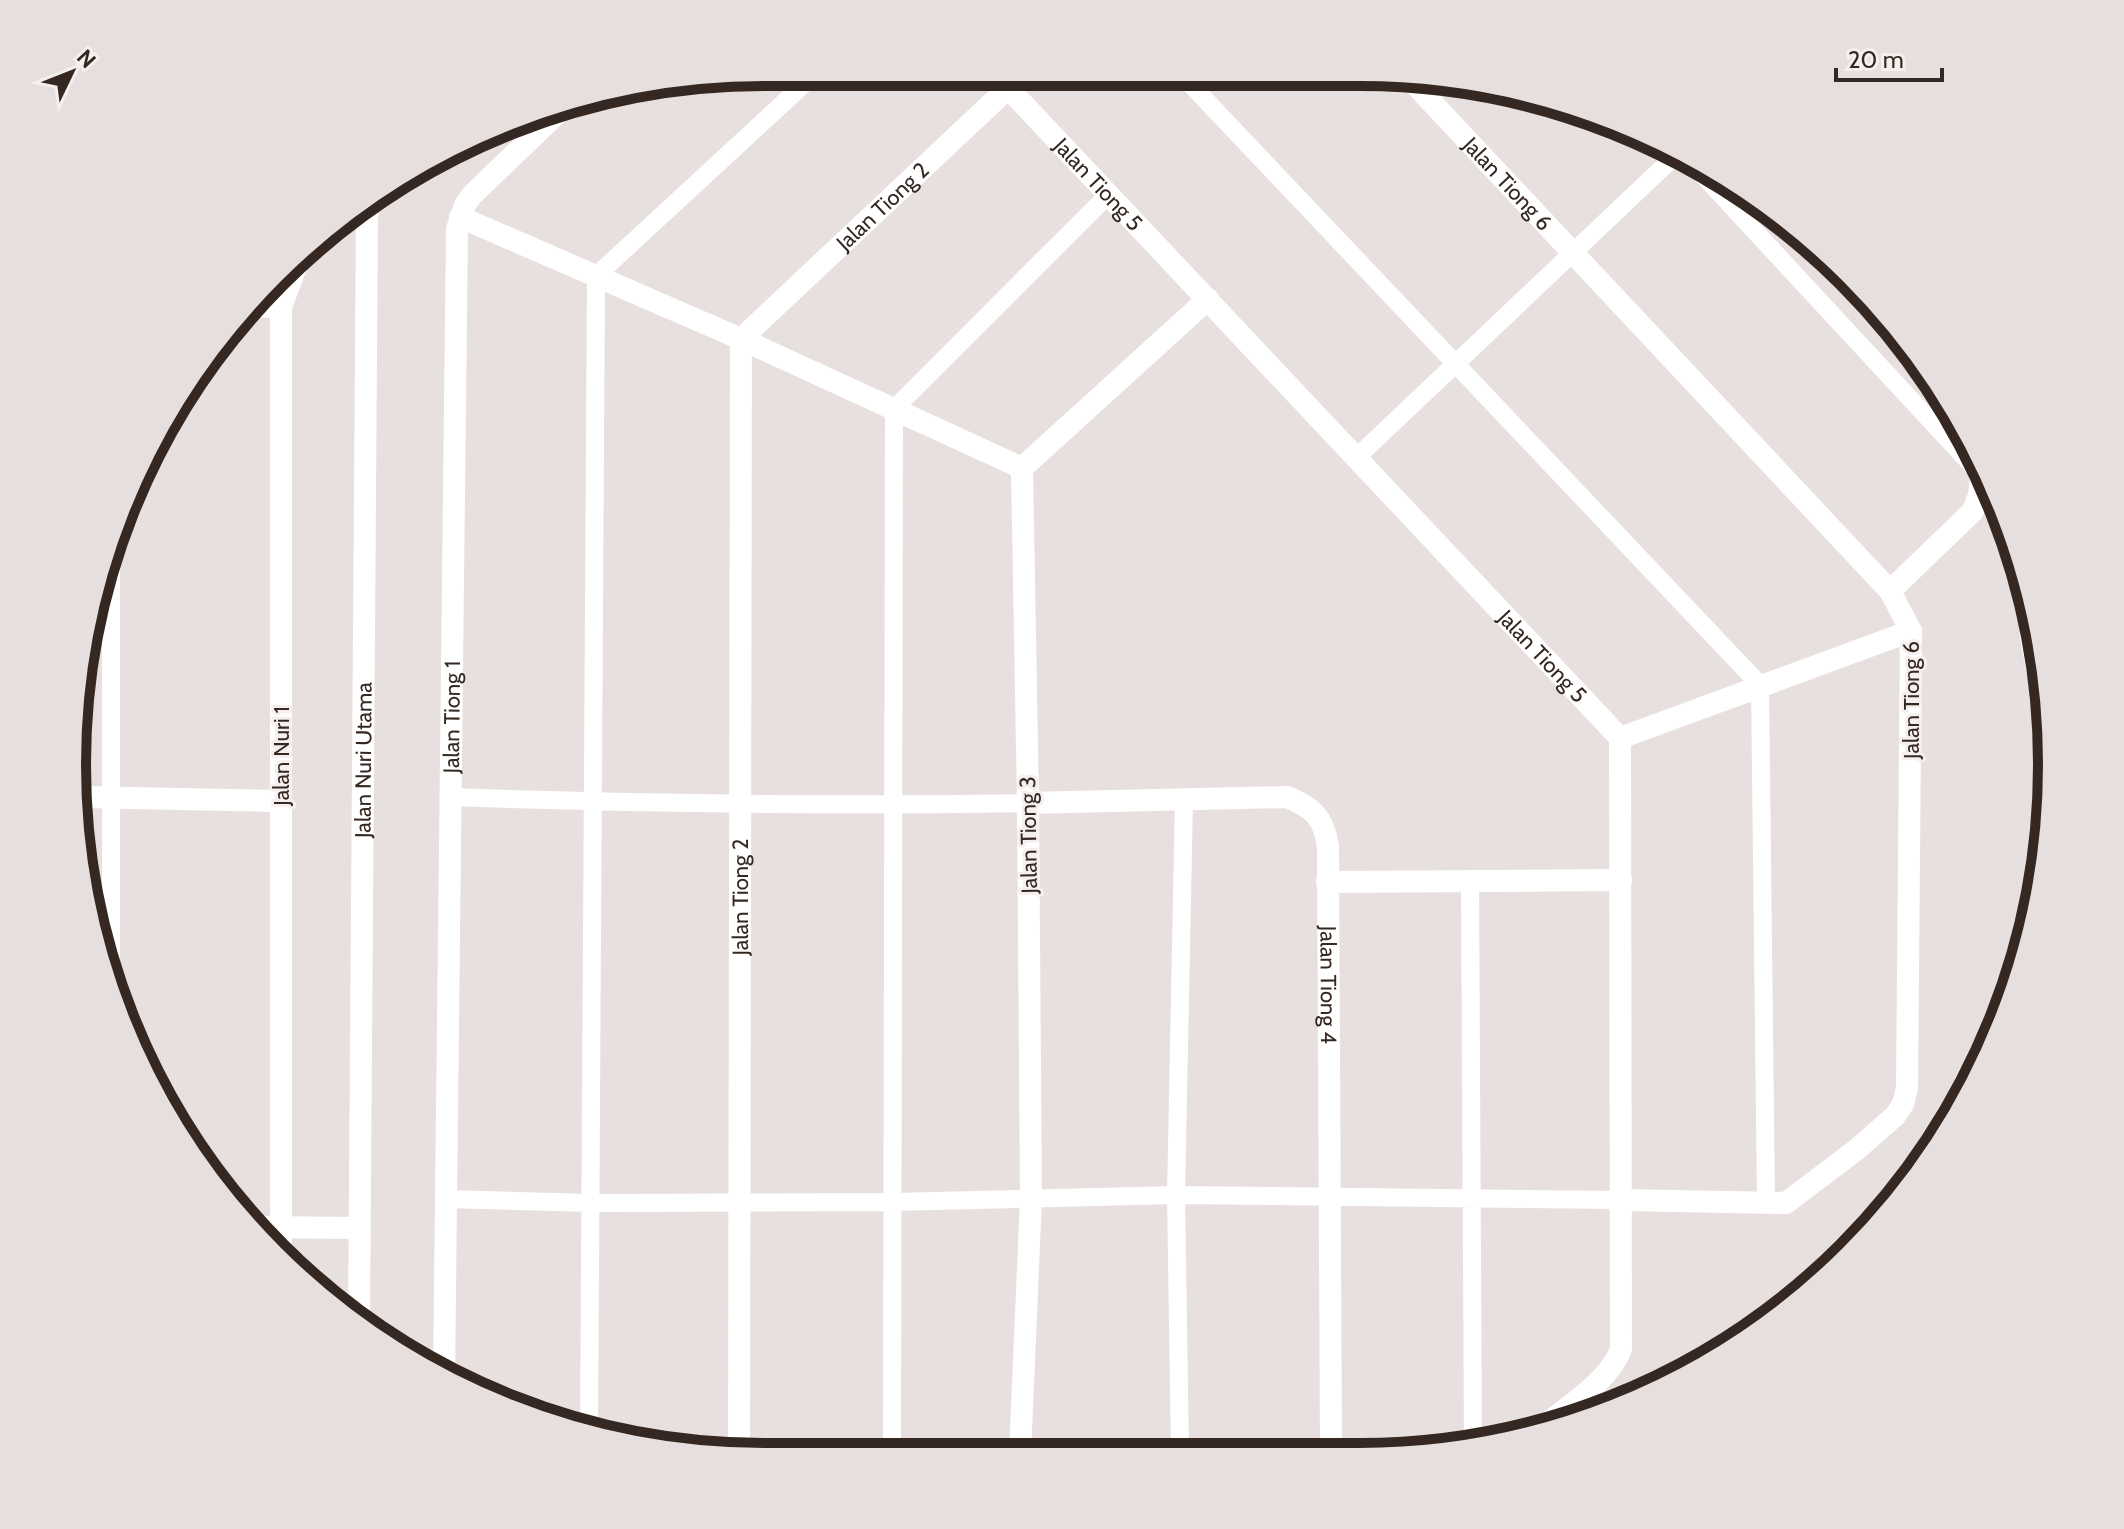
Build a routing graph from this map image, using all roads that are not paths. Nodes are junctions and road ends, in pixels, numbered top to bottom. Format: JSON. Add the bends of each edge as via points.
{"nodes":[{"id":1,"x":802,"y":86,"type":"edge"},
{"id":2,"x":994,"y":86,"type":"edge"},
{"id":3,"x":1006,"y":86,"type":"edge"},
{"id":4,"x":1192,"y":86,"type":"edge"},
{"id":5,"x":1419,"y":89,"type":"edge"},
{"id":6,"x":549,"y":121,"type":"edge"},
{"id":7,"x":1670,"y":161,"type":"edge"},
{"id":8,"x":1713,"y":186,"type":"edge"},
{"id":9,"x":1109,"y":194,"type":"junction"},
{"id":10,"x":368,"y":214,"type":"edge"},
{"id":11,"x":460,"y":217,"type":"junction"},
{"id":12,"x":1573,"y":253,"type":"junction"},
{"id":13,"x":596,"y":276,"type":"junction"},
{"id":14,"x":292,"y":279,"type":"edge"},
{"id":15,"x":1208,"y":299,"type":"junction"},
{"id":16,"x":264,"y":307,"type":"edge"},
{"id":17,"x":281,"y":307,"type":"junction"},
{"id":18,"x":741,"y":339,"type":"junction"},
{"id":19,"x":1455,"y":364,"type":"junction"},
{"id":20,"x":894,"y":409,"type":"junction"},
{"id":21,"x":1959,"y":448,"type":"edge"},
{"id":22,"x":1356,"y":458,"type":"junction"},
{"id":23,"x":1022,"y":468,"type":"junction"},
{"id":24,"x":1979,"y":489,"type":"edge"},
{"id":25,"x":111,"y":583,"type":"edge"},
{"id":26,"x":1890,"y":591,"type":"junction"},
{"id":27,"x":1911,"y":631,"type":"junction"},
{"id":28,"x":1760,"y":685,"type":"junction"},
{"id":29,"x":1620,"y":738,"type":"junction"},
{"id":30,"x":87,"y":797,"type":"edge"},
{"id":31,"x":450,"y":797,"type":"junction"},
{"id":32,"x":109,"y":798,"type":"junction"},
{"id":33,"x":1184,"y":799,"type":"junction"},
{"id":34,"x":281,"y":801,"type":"junction"},
{"id":35,"x":594,"y":802,"type":"junction"},
{"id":36,"x":740,"y":802,"type":"junction"},
{"id":37,"x":1028,"y":803,"type":"junction"},
{"id":38,"x":893,"y":805,"type":"junction"},
{"id":39,"x":1621,"y":880,"type":"junction"},
{"id":40,"x":1470,"y":881,"type":"junction"},
{"id":41,"x":1327,"y":882,"type":"junction"},
{"id":42,"x":111,"y":946,"type":"edge"},
{"id":43,"x":1176,"y":1195,"type":"junction"},
{"id":44,"x":1329,"y":1197,"type":"junction"},
{"id":45,"x":1031,"y":1198,"type":"junction"},
{"id":46,"x":446,"y":1199,"type":"junction"},
{"id":47,"x":1470,"y":1199,"type":"junction"},
{"id":48,"x":739,"y":1200,"type":"junction"},
{"id":49,"x":1622,"y":1200,"type":"junction"},
{"id":50,"x":892,"y":1202,"type":"junction"},
{"id":51,"x":591,"y":1203,"type":"junction"},
{"id":52,"x":1766,"y":1203,"type":"junction"},
{"id":53,"x":269,"y":1227,"type":"edge"},
{"id":54,"x":281,"y":1227,"type":"junction"},
{"id":55,"x":359,"y":1228,"type":"junction"},
{"id":56,"x":281,"y":1240,"type":"edge"},
{"id":57,"x":359,"y":1309,"type":"edge"},
{"id":58,"x":444,"y":1362,"type":"edge"},
{"id":59,"x":1562,"y":1412,"type":"edge"},
{"id":60,"x":589,"y":1420,"type":"edge"},
{"id":61,"x":1473,"y":1433,"type":"edge"},
{"id":62,"x":739,"y":1442,"type":"edge"},
{"id":63,"x":892,"y":1443,"type":"edge"},
{"id":64,"x":1020,"y":1443,"type":"edge"},
{"id":65,"x":1180,"y":1443,"type":"edge"},
{"id":66,"x":1331,"y":1443,"type":"edge"}],
"edges":[{"from":1,"to":13,"type":"lane"},
{"from":2,"to":18,"type":"street","name":"Jalan Tiong 2"},
{"from":3,"to":9,"type":"street","name":"Jalan Tiong 5"},
{"from":4,"to":19,"type":"lane"},
{"from":5,"to":12,"type":"street","name":"Jalan Tiong 6"},
{"from":6,"to":11,"type":"street","name":"Jalan Tiong 1","via":[[481,185]]},
{"from":7,"to":12,"type":"lane"},
{"from":8,"to":21,"type":"lane"},
{"from":9,"to":15,"type":"street","name":"Jalan Tiong 5"},
{"from":9,"to":20,"type":"lane"},
{"from":10,"to":55,"type":"street","name":"Jalan Nuri Utama"},
{"from":11,"to":13,"type":"street"},
{"from":11,"to":31,"type":"street","name":"Jalan Tiong 1","via":[[455,243]]},
{"from":12,"to":19,"type":"lane"},
{"from":12,"to":26,"type":"street","name":"Jalan Tiong 6"},
{"from":13,"to":18,"type":"street"},
{"from":13,"to":35,"type":"lane"},
{"from":14,"to":17,"type":"street","name":"Jalan Nuri 1"},
{"from":15,"to":22,"type":"street","name":"Jalan Tiong 5"},
{"from":15,"to":23,"type":"street"},
{"from":16,"to":17,"type":"street"},
{"from":17,"to":34,"type":"street","name":"Jalan Nuri 1"},
{"from":18,"to":20,"type":"street"},
{"from":18,"to":36,"type":"street","name":"Jalan Tiong 2"},
{"from":19,"to":22,"type":"lane"},
{"from":19,"to":28,"type":"lane"},
{"from":20,"to":23,"type":"street"},
{"from":20,"to":38,"type":"lane"},
{"from":22,"to":29,"type":"street","name":"Jalan Tiong 5"},
{"from":23,"to":37,"type":"street","name":"Jalan Tiong 3"},
{"from":24,"to":26,"type":"street","via":[[1968,518]]},
{"from":25,"to":32,"type":"lane"},
{"from":26,"to":27,"type":"street","name":"Jalan Tiong 6"},
{"from":27,"to":28,"type":"street"},
{"from":27,"to":52,"type":"street","name":"Jalan Tiong 6","via":[[1906,1096],[1895,1116],[1833,1168],[1786,1203]]},
{"from":28,"to":29,"type":"street"},
{"from":28,"to":52,"type":"lane"},
{"from":29,"to":39,"type":"street"},
{"from":30,"to":32,"type":"street"},
{"from":31,"to":35,"type":"lane"},
{"from":31,"to":46,"type":"street","name":"Jalan Tiong 1"},
{"from":32,"to":34,"type":"street"},
{"from":32,"to":42,"type":"lane"},
{"from":33,"to":37,"type":"street","name":"Jalan Tiong 4"},
{"from":33,"to":41,"type":"street","name":"Jalan Tiong 4","via":[[1287,797],[1306,804],[1326,830]]},
{"from":33,"to":43,"type":"lane"},
{"from":34,"to":54,"type":"street","name":"Jalan Nuri 1"},
{"from":35,"to":36,"type":"lane"},
{"from":35,"to":51,"type":"lane"},
{"from":36,"to":38,"type":"lane"},
{"from":36,"to":48,"type":"street","name":"Jalan Tiong 2"},
{"from":37,"to":38,"type":"lane"},
{"from":37,"to":45,"type":"street","name":"Jalan Tiong 3"},
{"from":38,"to":50,"type":"lane"},
{"from":39,"to":40,"type":"street"},
{"from":39,"to":49,"type":"street"},
{"from":40,"to":41,"type":"street"},
{"from":40,"to":47,"type":"lane"},
{"from":41,"to":44,"type":"street","name":"Jalan Tiong 4"},
{"from":43,"to":44,"type":"lane"},
{"from":43,"to":45,"type":"lane"},
{"from":43,"to":65,"type":"lane"},
{"from":44,"to":47,"type":"lane"},
{"from":44,"to":66,"type":"street","name":"Jalan Tiong 4"},
{"from":45,"to":50,"type":"lane"},
{"from":45,"to":64,"type":"street","name":"Jalan Tiong 3"},
{"from":46,"to":51,"type":"lane"},
{"from":46,"to":58,"type":"street","name":"Jalan Tiong 1"},
{"from":47,"to":49,"type":"lane"},
{"from":47,"to":61,"type":"lane"},
{"from":48,"to":50,"type":"lane"},
{"from":48,"to":51,"type":"lane"},
{"from":48,"to":62,"type":"street","name":"Jalan Tiong 2"},
{"from":49,"to":52,"type":"street","name":"Jalan Tiong 6"},
{"from":49,"to":59,"type":"street","via":[[1621,1349],[1611,1368]]},
{"from":50,"to":63,"type":"lane"},
{"from":51,"to":60,"type":"lane"},
{"from":53,"to":54,"type":"street"},
{"from":54,"to":55,"type":"street"},
{"from":54,"to":56,"type":"street","name":"Jalan Nuri 1"},
{"from":55,"to":57,"type":"street","name":"Jalan Nuri Utama"}]}
